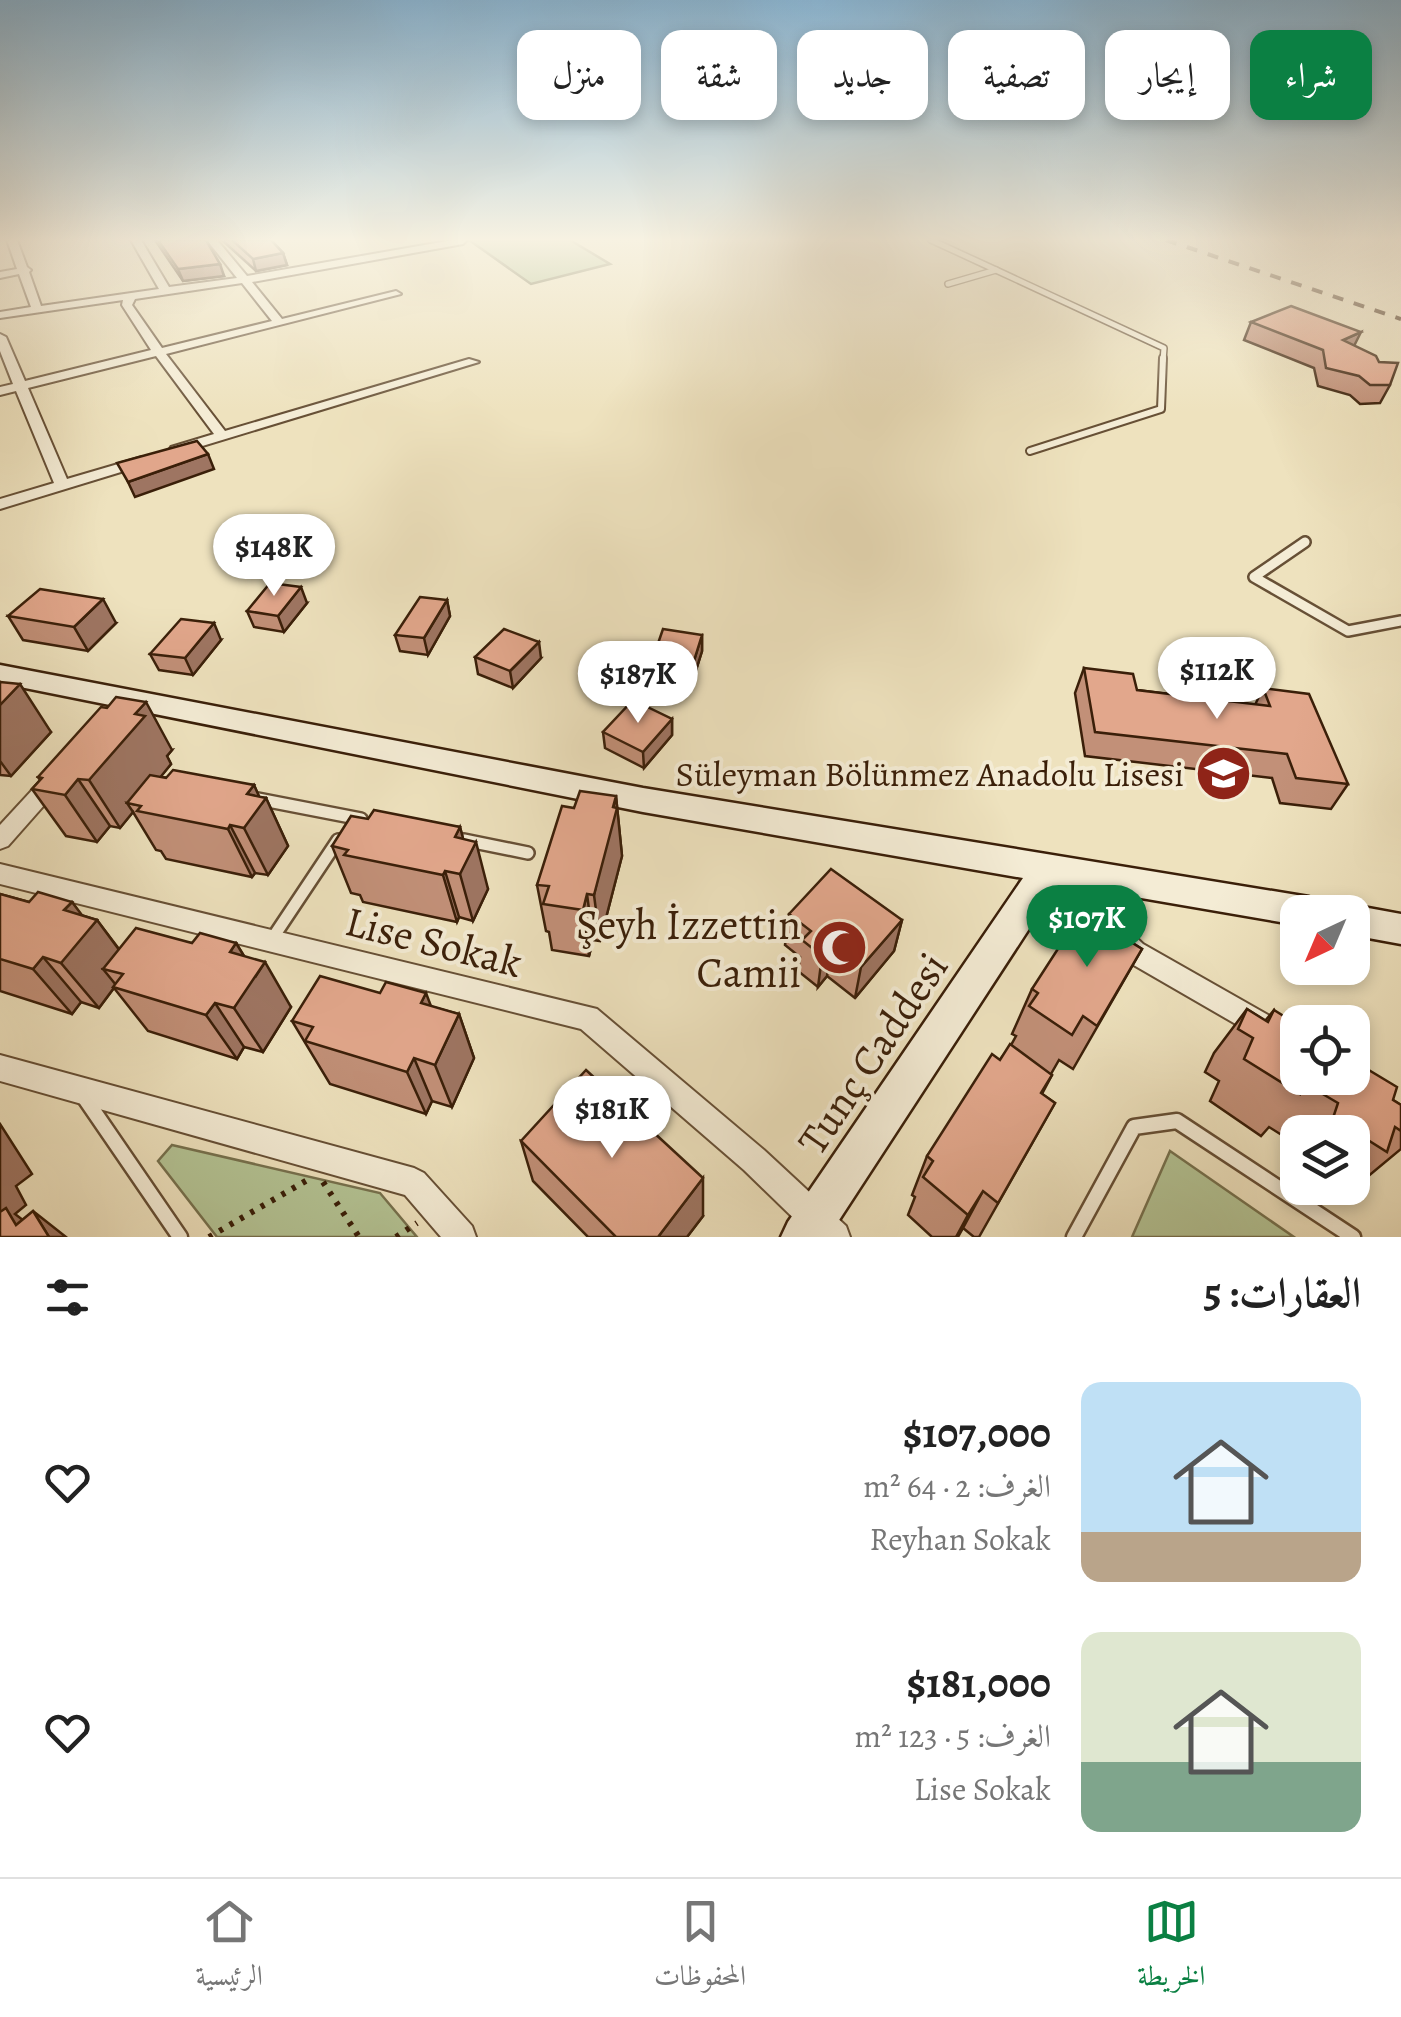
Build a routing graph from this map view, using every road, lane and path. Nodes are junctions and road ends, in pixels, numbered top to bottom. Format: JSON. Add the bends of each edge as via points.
{"nodes":[{"id":1,"x":33,"y":298,"type":"edge"},
{"id":2,"x":116,"y":298,"type":"edge"},
{"id":3,"x":130,"y":298,"type":"edge"},
{"id":4,"x":259,"y":298,"type":"edge"},
{"id":5,"x":380,"y":298,"type":"edge"},
{"id":6,"x":1056,"y":298,"type":"edge"},
{"id":7,"x":36,"y":307,"type":"junction"},
{"id":8,"x":0,"y":315,"type":"edge"},
{"id":9,"x":278,"y":321,"type":"junction"},
{"id":10,"x":2,"y":346,"type":"edge"},
{"id":11,"x":157,"y":351,"type":"junction"},
{"id":12,"x":473,"y":362,"type":"dead end"},
{"id":13,"x":20,"y":386,"type":"junction"},
{"id":14,"x":0,"y":392,"type":"edge"},
{"id":15,"x":222,"y":436,"type":"junction"},
{"id":16,"x":1030,"y":450,"type":"dead end"},
{"id":17,"x":168,"y":452,"type":"edge"},
{"id":18,"x":151,"y":458,"type":"edge"},
{"id":19,"x":62,"y":485,"type":"junction"},
{"id":20,"x":0,"y":504,"type":"edge"},
{"id":21,"x":1305,"y":542,"type":"dead end"},
{"id":22,"x":1401,"y":621,"type":"edge"},
{"id":23,"x":0,"y":674,"type":"edge"},
{"id":24,"x":64,"y":769,"type":"edge"},
{"id":25,"x":242,"y":795,"type":"edge"},
{"id":26,"x":353,"y":818,"type":"junction"},
{"id":27,"x":373,"y":822,"type":"edge"},
{"id":28,"x":450,"y":837,"type":"edge"},
{"id":29,"x":0,"y":840,"type":"edge"},
{"id":30,"x":528,"y":853,"type":"dead end"},
{"id":31,"x":1046,"y":867,"type":"junction"},
{"id":32,"x":0,"y":874,"type":"edge"},
{"id":33,"x":1280,"y":907,"type":"edge"},
{"id":34,"x":1370,"y":923,"type":"edge"},
{"id":35,"x":1401,"y":929,"type":"edge"},
{"id":36,"x":270,"y":942,"type":"junction"},
{"id":37,"x":1280,"y":1037,"type":"edge"},
{"id":38,"x":0,"y":1068,"type":"edge"},
{"id":39,"x":80,"y":1090,"type":"junction"},
{"id":40,"x":818,"y":1231,"type":"edge"},
{"id":41,"x":180,"y":1237,"type":"edge"},
{"id":42,"x":209,"y":1237,"type":"edge"},
{"id":43,"x":359,"y":1237,"type":"edge"},
{"id":44,"x":461,"y":1237,"type":"edge"},
{"id":45,"x":1074,"y":1237,"type":"edge"},
{"id":46,"x":1353,"y":1237,"type":"edge"}],
"edges":[{"from":1,"to":7,"type":"street"},
{"from":2,"to":7,"type":"street"},
{"from":3,"to":11,"type":"street","via":[[127,305]]},
{"from":4,"to":9,"type":"street"},
{"from":5,"to":9,"type":"street"},
{"from":6,"to":16,"type":"lane","via":[[1164,348],[1161,409]]},
{"from":7,"to":8,"type":"street"},
{"from":9,"to":11,"type":"street"},
{"from":10,"to":13,"type":"street"},
{"from":11,"to":13,"type":"street"},
{"from":11,"to":15,"type":"street"},
{"from":12,"to":15,"type":"street"},
{"from":13,"to":14,"type":"street"},
{"from":13,"to":19,"type":"street"},
{"from":15,"to":17,"type":"street"},
{"from":18,"to":19,"type":"street"},
{"from":19,"to":20,"type":"street"},
{"from":21,"to":22,"type":"lane","via":[[1254,577],[1348,631]]},
{"from":23,"to":31,"type":"street","via":[[122,705]]},
{"from":24,"to":29,"type":"street"},
{"from":25,"to":26,"type":"lane"},
{"from":26,"to":27,"type":"lane"},
{"from":26,"to":36,"type":"lane"},
{"from":28,"to":30,"type":"lane"},
{"from":31,"to":33,"type":"street"},
{"from":31,"to":37,"type":"street","via":[[1134,952]]},
{"from":31,"to":40,"type":"street","name":"Tunç Caddesi"},
{"from":32,"to":36,"type":"street","name":"Lise Sokak"},
{"from":34,"to":35,"type":"street"},
{"from":36,"to":40,"type":"street","name":"Lise Sokak","via":[[588,1018]]},
{"from":38,"to":39,"type":"street"},
{"from":39,"to":41,"type":"lane"},
{"from":39,"to":44,"type":"street","via":[[414,1184]]},
{"from":42,"to":43,"type":"path","via":[[318,1174]]},
{"from":45,"to":46,"type":"lane","via":[[1134,1128],[1177,1121]]}]}
